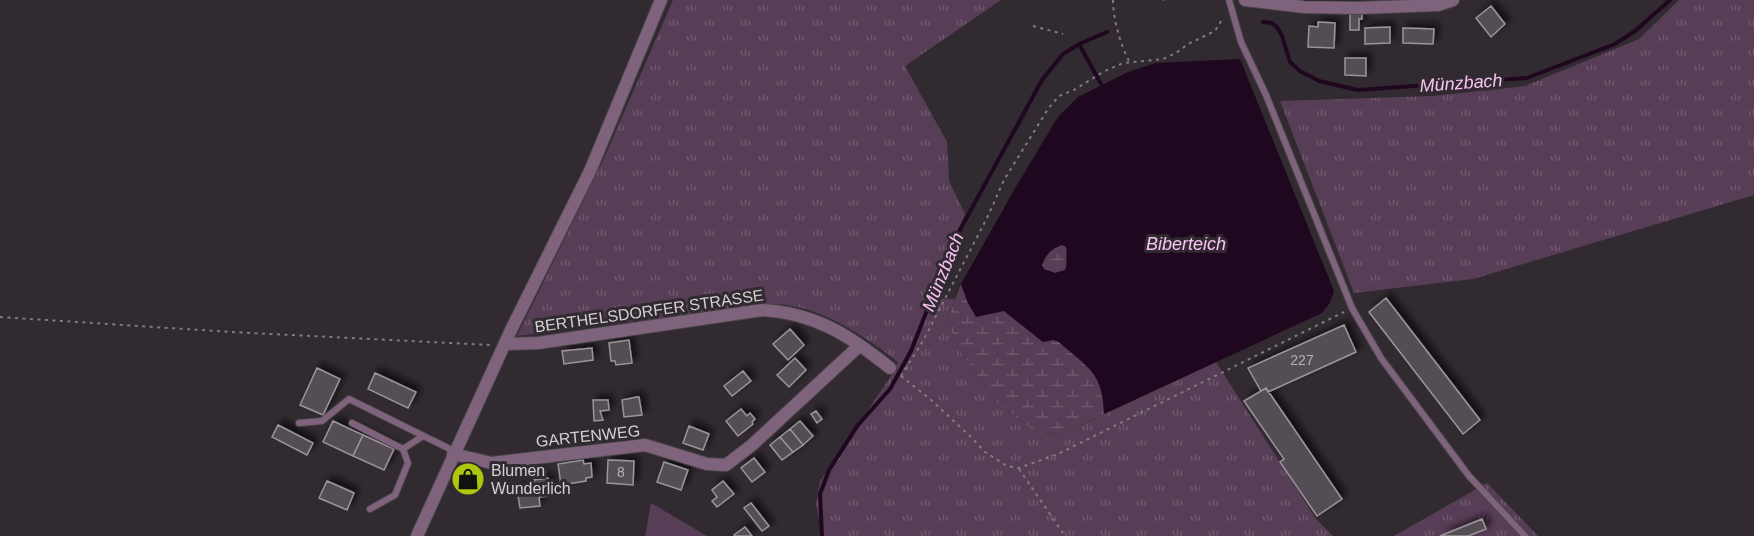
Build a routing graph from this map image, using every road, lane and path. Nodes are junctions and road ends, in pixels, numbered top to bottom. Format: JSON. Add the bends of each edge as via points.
{"nodes":[{"id":1,"x":661,"y":0,"type":"edge"},
{"id":2,"x":1113,"y":0,"type":"edge"},
{"id":3,"x":1245,"y":0,"type":"edge"},
{"id":4,"x":1454,"y":0,"type":"edge"},
{"id":5,"x":1230,"y":3,"type":"edge"},
{"id":6,"x":1034,"y":26,"type":"dead end"},
{"id":7,"x":1063,"y":34,"type":"dead end"},
{"id":8,"x":1130,"y":63,"type":"junction"},
{"id":9,"x":1352,"y":308,"type":"junction"},
{"id":10,"x":0,"y":317,"type":"edge"},
{"id":11,"x":505,"y":344,"type":"junction"},
{"id":12,"x":859,"y":346,"type":"junction"},
{"id":13,"x":890,"y":368,"type":"dead end"},
{"id":14,"x":299,"y":423,"type":"dead end"},
{"id":15,"x":352,"y":423,"type":"dead end"},
{"id":16,"x":423,"y":436,"type":"junction"},
{"id":17,"x":403,"y":449,"type":"junction"},
{"id":18,"x":454,"y":453,"type":"junction"},
{"id":19,"x":1019,"y":468,"type":"junction"},
{"id":20,"x":370,"y":509,"type":"dead end"},
{"id":21,"x":417,"y":536,"type":"edge"},
{"id":22,"x":1065,"y":536,"type":"edge"},
{"id":23,"x":1525,"y":536,"type":"edge"}],
"edges":[{"from":1,"to":11,"type":"street","name":"BERTHELSDORFER STRASSE","via":[[590,171]]},
{"from":2,"to":8,"type":"path"},
{"from":3,"to":4,"type":"street","via":[[1358,8],[1438,5]]},
{"from":5,"to":8,"type":"path","via":[[1215,31],[1163,59]]},
{"from":5,"to":9,"type":"lane","via":[[1241,42]]},
{"from":6,"to":7,"type":"path"},
{"from":8,"to":19,"type":"path","via":[[1103,72],[1059,96],[1047,109],[1004,180],[923,341],[901,376],[985,452],[1007,466]]},
{"from":9,"to":19,"type":"path","via":[[1058,454]]},
{"from":9,"to":23,"type":"lane","via":[[1381,358],[1469,476]]},
{"from":10,"to":11,"type":"path"},
{"from":11,"to":12,"type":"street","name":"BERTHELSDORFER STRASSE","via":[[538,343],[762,310],[813,318]]},
{"from":11,"to":18,"type":"street","name":"BERTHELSDORFER STRASSE"},
{"from":12,"to":13,"type":"street","name":"BERTHELSDORFER STRASSE"},
{"from":12,"to":18,"type":"street","name":"GARTENWEG","via":[[726,465],[712,465],[645,446],[492,463]]},
{"from":14,"to":16,"type":"lane","via":[[322,421],[349,399]]},
{"from":15,"to":17,"type":"lane"},
{"from":16,"to":17,"type":"lane"},
{"from":16,"to":18,"type":"lane"},
{"from":17,"to":20,"type":"lane","via":[[408,464],[395,495]]},
{"from":18,"to":21,"type":"street","name":"BERTHELSDORFER STRASSE"},
{"from":19,"to":22,"type":"path"}]}
